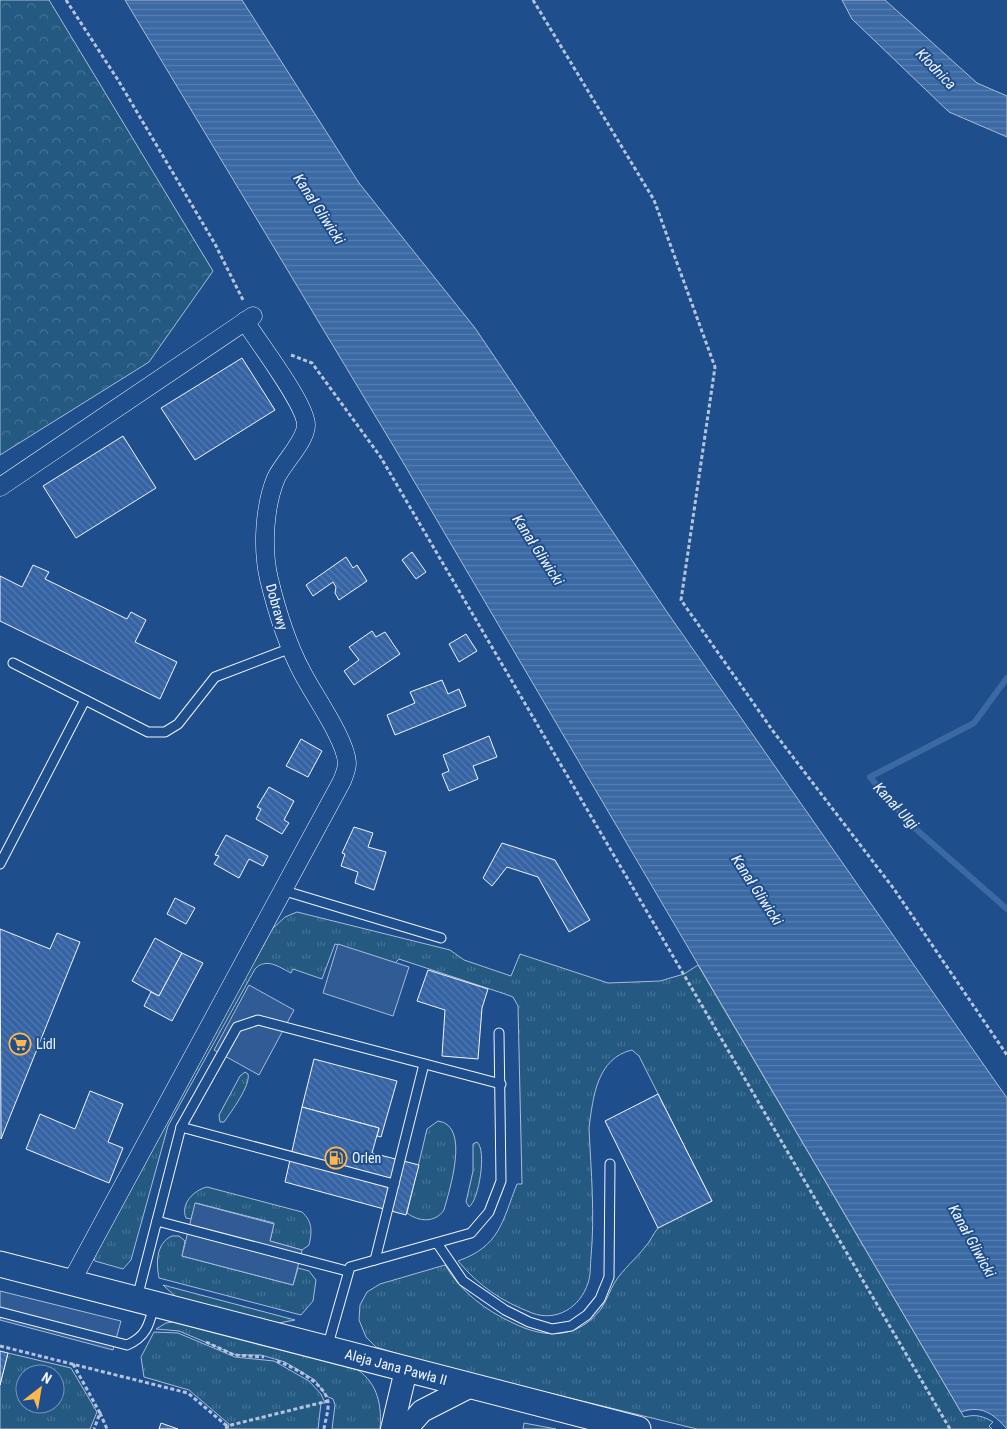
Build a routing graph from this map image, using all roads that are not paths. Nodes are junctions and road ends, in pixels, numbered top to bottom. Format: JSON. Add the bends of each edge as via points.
{"nodes":[{"id":1,"x":0,"y":487,"type":"edge"},
{"id":2,"x":291,"y":648,"type":"junction"},
{"id":3,"x":13,"y":663,"type":"dead end"},
{"id":4,"x":85,"y":700,"type":"junction"},
{"id":5,"x":0,"y":864,"type":"edge"},
{"id":6,"x":285,"y":891,"type":"junction"},
{"id":7,"x":441,"y":938,"type":"dead end"},
{"id":8,"x":499,"y":1033,"type":"dead end"},
{"id":9,"x":424,"y":1064,"type":"junction"},
{"id":10,"x":501,"y":1084,"type":"junction"},
{"id":11,"x":181,"y":1128,"type":"junction"},
{"id":12,"x":610,"y":1164,"type":"dead end"},
{"id":13,"x":394,"y":1184,"type":"junction"},
{"id":14,"x":157,"y":1221,"type":"junction"},
{"id":15,"x":437,"y":1243,"type":"junction"},
{"id":16,"x":375,"y":1260,"type":"junction"},
{"id":17,"x":0,"y":1264,"type":"edge"},
{"id":18,"x":347,"y":1271,"type":"junction"},
{"id":19,"x":71,"y":1282,"type":"junction"},
{"id":20,"x":146,"y":1301,"type":"junction"},
{"id":21,"x":0,"y":1312,"type":"edge"},
{"id":22,"x":327,"y":1348,"type":"junction"},
{"id":23,"x":406,"y":1370,"type":"junction"},
{"id":24,"x":471,"y":1386,"type":"junction"},
{"id":25,"x":392,"y":1429,"type":"edge"},
{"id":26,"x":406,"y":1429,"type":"edge"},
{"id":27,"x":638,"y":1429,"type":"edge"}],
"edges":[{"from":1,"to":2,"type":"street","name":"Dobrawy","via":[[249,319],[301,408],[306,426],[276,477],[269,501],[266,532],[267,571],[279,621]]},
{"from":2,"to":4,"type":"lane","via":[[215,677],[178,724],[165,732],[148,732]]},
{"from":2,"to":6,"type":"street","name":"Dobrawy","via":[[342,744],[347,763],[342,781]]},
{"from":3,"to":4,"type":"lane"},
{"from":4,"to":5,"type":"lane"},
{"from":6,"to":7,"type":"lane"},
{"from":6,"to":19,"type":"street","name":"Dobrawy"},
{"from":8,"to":10,"type":"lane"},
{"from":9,"to":10,"type":"lane"},
{"from":9,"to":11,"type":"lane","via":[[258,1020],[237,1027]]},
{"from":9,"to":13,"type":"lane"},
{"from":10,"to":15,"type":"lane","via":[[501,1181],[489,1212],[471,1233]]},
{"from":11,"to":13,"type":"lane"},
{"from":11,"to":14,"type":"lane"},
{"from":12,"to":15,"type":"lane","via":[[609,1277],[596,1304],[571,1326],[552,1329],[505,1310],[463,1281]]},
{"from":13,"to":16,"type":"lane"},
{"from":14,"to":18,"type":"lane"},
{"from":14,"to":20,"type":"lane"},
{"from":15,"to":16,"type":"lane"},
{"from":16,"to":18,"type":"lane","via":[[350,1267]]},
{"from":17,"to":19,"type":"main road","name":"Aleja Jana Pawła II"},
{"from":18,"to":22,"type":"lane"},
{"from":19,"to":20,"type":"main road","name":"Aleja Jana Pawła II"},
{"from":20,"to":21,"type":"lane","via":[[148,1328],[139,1340],[127,1345]]},
{"from":20,"to":22,"type":"main road","name":"Aleja Jana Pawła II"},
{"from":22,"to":23,"type":"main road","name":"Aleja Jana Pawła II"},
{"from":23,"to":24,"type":"main road","name":"Aleja Jana Pawła II"},
{"from":23,"to":25,"type":"street"},
{"from":24,"to":26,"type":"street","via":[[422,1411]]},
{"from":24,"to":27,"type":"main road","name":"Aleja Jana Pawła II"}]}
